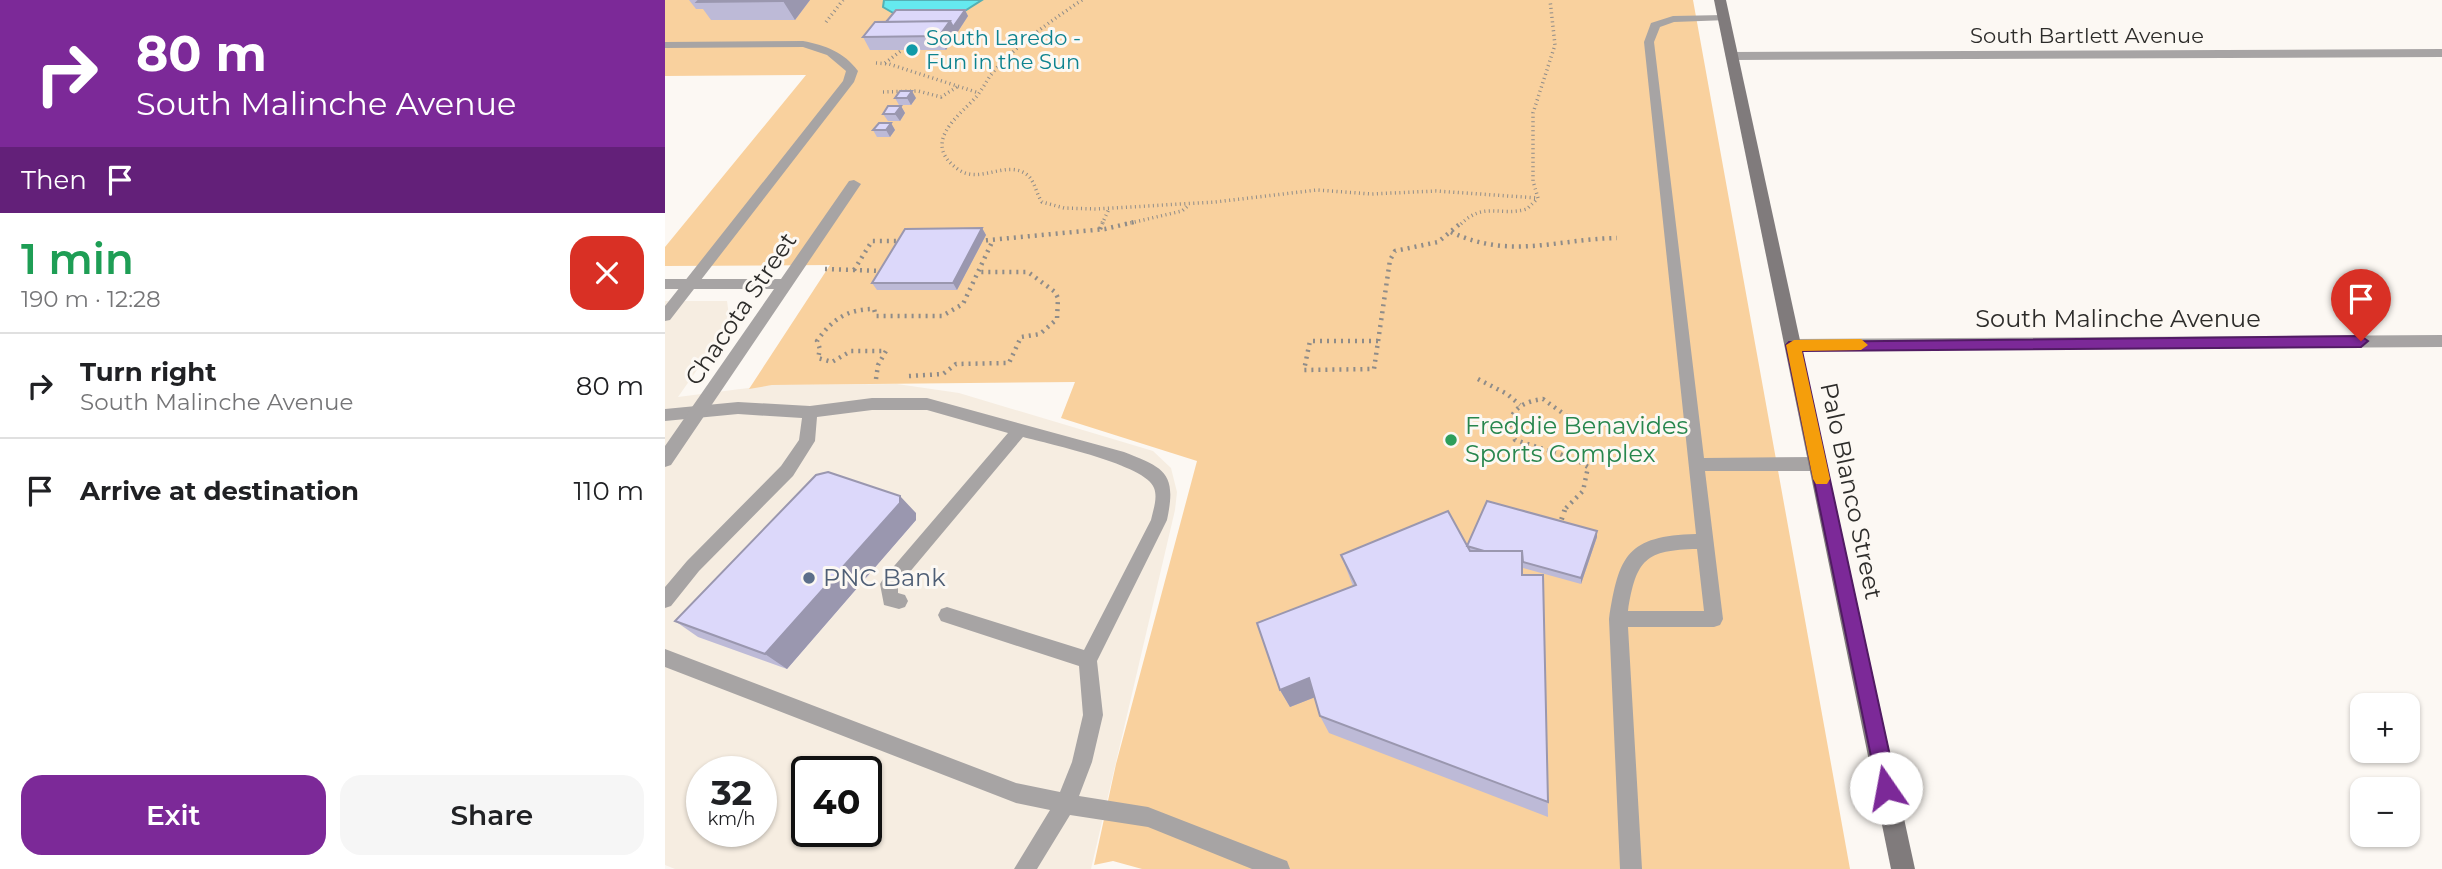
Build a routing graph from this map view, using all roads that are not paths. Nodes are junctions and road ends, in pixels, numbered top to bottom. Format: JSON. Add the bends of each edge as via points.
{"nodes":[{"id":1,"x":1720,"y":0,"type":"edge"},
{"id":2,"x":1724,"y":18,"type":"junction"},
{"id":3,"x":665,"y":45,"type":"edge"},
{"id":4,"x":2442,"y":53,"type":"edge"},
{"id":5,"x":1732,"y":57,"type":"junction"},
{"id":6,"x":854,"y":184,"type":"dead end"},
{"id":7,"x":665,"y":284,"type":"edge"},
{"id":8,"x":690,"y":284,"type":"junction"},
{"id":9,"x":785,"y":284,"type":"junction"},
{"id":10,"x":665,"y":316,"type":"edge"},
{"id":11,"x":2442,"y":341,"type":"edge"},
{"id":12,"x":1794,"y":345,"type":"junction"},
{"id":13,"x":810,"y":412,"type":"junction"},
{"id":14,"x":697,"y":413,"type":"junction"},
{"id":15,"x":665,"y":415,"type":"edge"},
{"id":16,"x":1020,"y":429,"type":"junction"},
{"id":17,"x":665,"y":460,"type":"edge"},
{"id":18,"x":1818,"y":464,"type":"junction"},
{"id":19,"x":1697,"y":465,"type":"junction"},
{"id":20,"x":1705,"y":541,"type":"junction"},
{"id":21,"x":665,"y":600,"type":"edge"},
{"id":22,"x":898,"y":601,"type":"dead end"},
{"id":23,"x":947,"y":615,"type":"dead end"},
{"id":24,"x":1618,"y":619,"type":"junction"},
{"id":25,"x":665,"y":658,"type":"edge"},
{"id":26,"x":1088,"y":660,"type":"junction"},
{"id":27,"x":1066,"y":803,"type":"junction"},
{"id":28,"x":1025,"y":869,"type":"edge"},
{"id":29,"x":1279,"y":869,"type":"edge"},
{"id":30,"x":1631,"y":869,"type":"edge"},
{"id":31,"x":1903,"y":869,"type":"edge"}],
"edges":[{"from":1,"to":2,"type":"street","name":"Palo Blanco Street"},
{"from":2,"to":5,"type":"street","name":"Palo Blanco Street"},
{"from":2,"to":19,"type":"lane","via":[[1673,19],[1655,25],[1649,42]]},
{"from":3,"to":8,"type":"lane","via":[[818,47],[852,72]]},
{"from":4,"to":5,"type":"street","name":"South Bartlett Avenue"},
{"from":5,"to":12,"type":"street","name":"Palo Blanco Street"},
{"from":6,"to":9,"type":"street","name":"Chacota Street"},
{"from":7,"to":8,"type":"street"},
{"from":8,"to":9,"type":"street"},
{"from":8,"to":10,"type":"lane"},
{"from":9,"to":14,"type":"street","name":"Chacota Street"},
{"from":11,"to":12,"type":"street","name":"South Malinche Avenue"},
{"from":12,"to":18,"type":"street","name":"Palo Blanco Street"},
{"from":13,"to":14,"type":"lane","via":[[738,408]]},
{"from":13,"to":16,"type":"lane","via":[[873,404],[927,404]]},
{"from":13,"to":21,"type":"lane","via":[[807,441],[787,471]]},
{"from":14,"to":15,"type":"lane"},
{"from":14,"to":17,"type":"street","name":"Chacota Street"},
{"from":16,"to":22,"type":"lane","via":[[889,584],[890,599]]},
{"from":16,"to":26,"type":"lane","via":[[1118,457],[1149,470],[1162,483],[1159,520]]},
{"from":18,"to":19,"type":"lane"},
{"from":18,"to":31,"type":"street","name":"Palo Blanco Street"},
{"from":19,"to":20,"type":"lane"},
{"from":20,"to":24,"type":"lane","via":[[1657,543],[1644,549],[1622,586]]},
{"from":20,"to":24,"type":"lane","via":[[1714,619]]},
{"from":23,"to":26,"type":"lane"},
{"from":24,"to":30,"type":"lane"},
{"from":25,"to":27,"type":"lane","via":[[1016,793]]},
{"from":26,"to":27,"type":"lane","via":[[1093,715]]},
{"from":27,"to":28,"type":"lane"},
{"from":27,"to":29,"type":"lane","via":[[1148,817]]}]}
